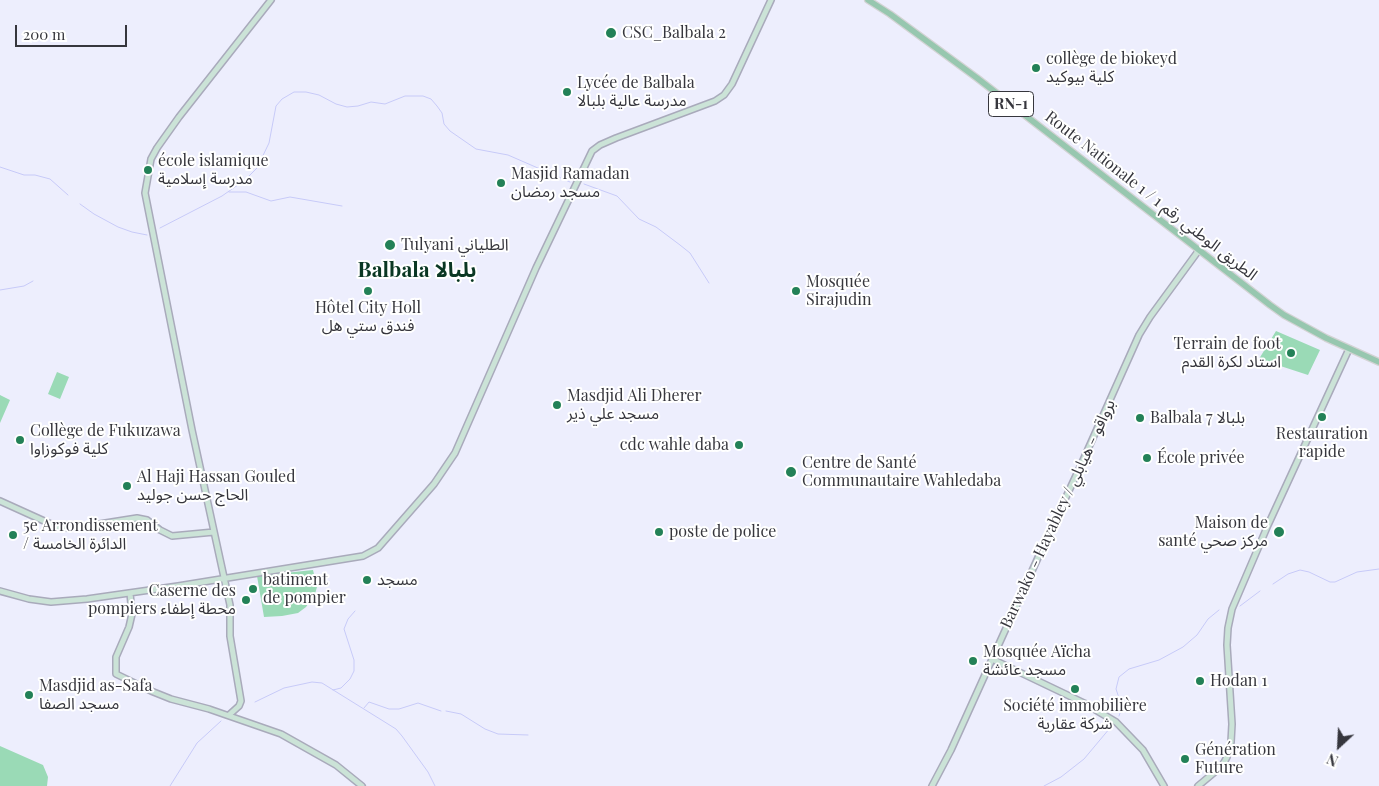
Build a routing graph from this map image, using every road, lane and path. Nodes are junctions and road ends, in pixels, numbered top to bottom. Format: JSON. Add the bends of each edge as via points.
{"nodes":[{"id":1,"x":271,"y":0,"type":"edge"},
{"id":2,"x":771,"y":0,"type":"edge"},
{"id":3,"x":868,"y":0,"type":"edge"},
{"id":4,"x":1198,"y":250,"type":"junction"},
{"id":5,"x":1349,"y":349,"type":"junction"},
{"id":6,"x":1379,"y":362,"type":"edge"},
{"id":7,"x":0,"y":501,"type":"edge"},
{"id":8,"x":214,"y":532,"type":"junction"},
{"id":9,"x":224,"y":578,"type":"junction"},
{"id":10,"x":0,"y":591,"type":"edge"},
{"id":11,"x":130,"y":593,"type":"junction"},
{"id":12,"x":992,"y":659,"type":"junction"},
{"id":13,"x":229,"y":715,"type":"junction"},
{"id":14,"x":362,"y":786,"type":"edge"},
{"id":15,"x":932,"y":786,"type":"edge"},
{"id":16,"x":1164,"y":786,"type":"edge"},
{"id":17,"x":1198,"y":786,"type":"edge"}],
"edges":[{"from":1,"to":8,"type":"street","via":[[157,148],[151,159],[145,193]]},
{"from":2,"to":9,"type":"street","via":[[724,95],[616,138],[592,151],[536,268],[455,453],[434,484],[382,545],[363,556]]},
{"from":3,"to":4,"type":"main road","name":"Route Nationale 1 / الطريق الوطني رقم 1","number":"RN-1","via":[[984,83]]},
{"from":4,"to":5,"type":"main road","name":"Route Nationale 1 / الطريق الوطني رقم 1","number":"RN-1","via":[[1284,315]]},
{"from":4,"to":12,"type":"street","name":"Barwako - Hayabley / برواقو - هيابلي","via":[[1143,328]]},
{"from":5,"to":6,"type":"main road","name":"Route Nationale 1 / الطريق الوطني رقم 1","number":"RN-1"},
{"from":5,"to":17,"type":"street","via":[[1232,609],[1227,639],[1232,724],[1230,747],[1219,770]]},
{"from":7,"to":8,"type":"street","via":[[62,528],[137,518],[147,520],[172,536]]},
{"from":8,"to":9,"type":"street"},
{"from":9,"to":11,"type":"street"},
{"from":9,"to":13,"type":"street","via":[[240,694],[239,706]]},
{"from":10,"to":11,"type":"street","via":[[51,602]]},
{"from":11,"to":13,"type":"street","via":[[132,614],[116,657],[116,674],[170,699]]},
{"from":12,"to":15,"type":"street","name":"Barwako - Hayabley / برواقو - هيابلي"},
{"from":12,"to":16,"type":"street","via":[[1087,704],[1116,722],[1143,750]]},
{"from":13,"to":14,"type":"street","via":[[281,734],[336,764]]}]}
